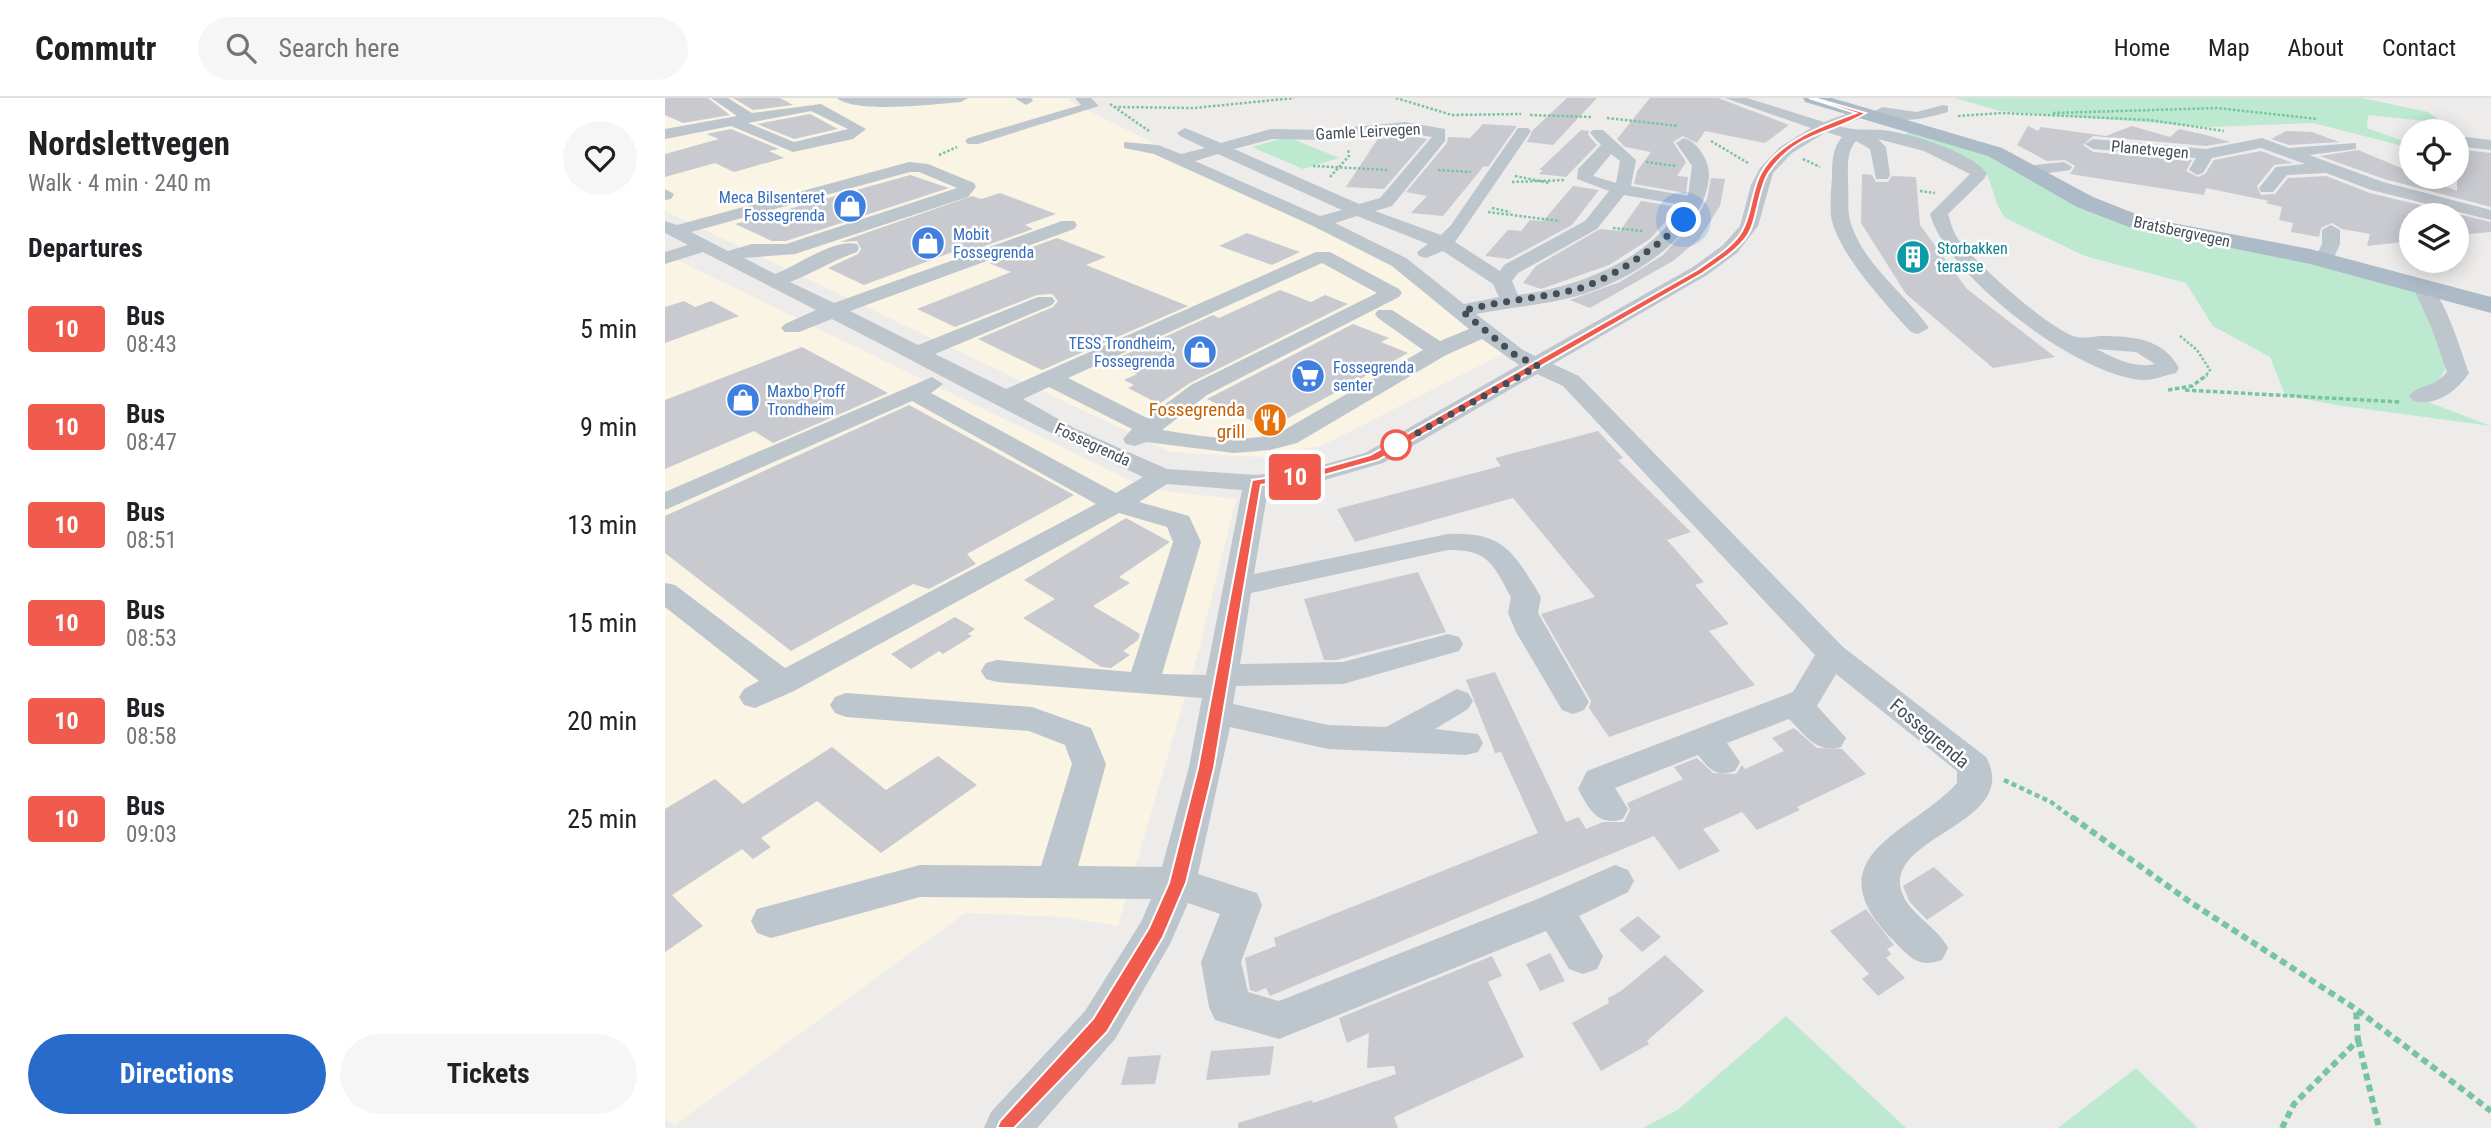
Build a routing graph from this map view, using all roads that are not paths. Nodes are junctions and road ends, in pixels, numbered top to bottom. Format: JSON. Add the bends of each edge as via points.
{"nodes":[{"id":1,"x":718,"y":98,"type":"edge"},
{"id":2,"x":844,"y":98,"type":"edge"},
{"id":3,"x":961,"y":98,"type":"edge"},
{"id":4,"x":1732,"y":98,"type":"edge"},
{"id":5,"x":1812,"y":98,"type":"edge"},
{"id":6,"x":1087,"y":102,"type":"edge"},
{"id":7,"x":1867,"y":109,"type":"edge"},
{"id":8,"x":1943,"y":109,"type":"dead end"},
{"id":9,"x":751,"y":119,"type":"junction"},
{"id":10,"x":733,"y":122,"type":"junction"},
{"id":11,"x":1827,"y":126,"type":"junction"},
{"id":12,"x":1523,"y":131,"type":"dead end"},
{"id":13,"x":665,"y":134,"type":"edge"},
{"id":14,"x":1853,"y":135,"type":"junction"},
{"id":15,"x":973,"y":141,"type":"dead end"},
{"id":16,"x":2469,"y":142,"type":"edge"},
{"id":17,"x":1684,"y":143,"type":"dead end"},
{"id":18,"x":2093,"y":144,"type":"dead end"},
{"id":19,"x":2491,"y":145,"type":"edge"},
{"id":20,"x":2350,"y":146,"type":"dead end"},
{"id":21,"x":1221,"y":148,"type":"junction"},
{"id":22,"x":2287,"y":153,"type":"junction"},
{"id":23,"x":2206,"y":155,"type":"junction"},
{"id":24,"x":1179,"y":160,"type":"junction"},
{"id":25,"x":2064,"y":167,"type":"dead end"},
{"id":26,"x":2324,"y":168,"type":"junction"},
{"id":27,"x":2034,"y":170,"type":"junction"},
{"id":28,"x":2197,"y":170,"type":"dead end"},
{"id":29,"x":1882,"y":175,"type":"dead end"},
{"id":30,"x":2267,"y":188,"type":"dead end"},
{"id":31,"x":1619,"y":189,"type":"junction"},
{"id":32,"x":1694,"y":202,"type":"junction"},
{"id":33,"x":1359,"y":211,"type":"junction"},
{"id":34,"x":2491,"y":215,"type":"edge"},
{"id":35,"x":1319,"y":222,"type":"junction"},
{"id":36,"x":916,"y":224,"type":"dead end"},
{"id":37,"x":1068,"y":225,"type":"dead end"},
{"id":38,"x":669,"y":229,"type":"edge"},
{"id":39,"x":2331,"y":230,"type":"dead end"},
{"id":40,"x":1444,"y":243,"type":"junction"},
{"id":41,"x":704,"y":246,"type":"junction"},
{"id":42,"x":727,"y":257,"type":"junction"},
{"id":43,"x":665,"y":258,"type":"edge"},
{"id":44,"x":2324,"y":260,"type":"junction"},
{"id":45,"x":1399,"y":262,"type":"junction"},
{"id":46,"x":773,"y":281,"type":"junction"},
{"id":47,"x":1502,"y":281,"type":"junction"},
{"id":48,"x":2423,"y":286,"type":"junction"},
{"id":49,"x":1511,"y":300,"type":"junction"},
{"id":50,"x":1045,"y":301,"type":"dead end"},
{"id":51,"x":2491,"y":305,"type":"edge"},
{"id":52,"x":831,"y":310,"type":"junction"},
{"id":53,"x":1462,"y":311,"type":"junction"},
{"id":54,"x":1385,"y":314,"type":"dead end"},
{"id":55,"x":792,"y":328,"type":"dead end"},
{"id":56,"x":1918,"y":328,"type":"dead end"},
{"id":57,"x":1485,"y":330,"type":"junction"},
{"id":58,"x":2071,"y":343,"type":"dead end"},
{"id":59,"x":1438,"y":349,"type":"junction"},
{"id":60,"x":935,"y":363,"type":"junction"},
{"id":61,"x":1538,"y":366,"type":"junction"},
{"id":62,"x":1050,"y":378,"type":"junction"},
{"id":63,"x":913,"y":393,"type":"junction"},
{"id":64,"x":2421,"y":397,"type":"road end"},
{"id":65,"x":1005,"y":398,"type":"junction"},
{"id":66,"x":1145,"y":431,"type":"junction"},
{"id":67,"x":756,"y":442,"type":"dead end"},
{"id":68,"x":1110,"y":453,"type":"junction"},
{"id":69,"x":1162,"y":476,"type":"junction"},
{"id":70,"x":1256,"y":483,"type":"junction"},
{"id":71,"x":665,"y":502,"type":"edge"},
{"id":72,"x":1116,"y":504,"type":"junction"},
{"id":73,"x":1238,"y":587,"type":"junction"},
{"id":74,"x":665,"y":592,"type":"edge"},
{"id":75,"x":1448,"y":644,"type":"dead end"},
{"id":76,"x":1832,"y":654,"type":"junction"},
{"id":77,"x":997,"y":671,"type":"dead end"},
{"id":78,"x":1143,"y":684,"type":"junction"},
{"id":79,"x":1220,"y":691,"type":"junction"},
{"id":80,"x":1457,"y":701,"type":"dead end"},
{"id":81,"x":1573,"y":702,"type":"dead end"},
{"id":82,"x":846,"y":705,"type":"dead end"},
{"id":83,"x":1795,"y":705,"type":"junction"},
{"id":84,"x":1829,"y":738,"type":"dead end"},
{"id":85,"x":1391,"y":740,"type":"junction"},
{"id":86,"x":1466,"y":743,"type":"dead end"},
{"id":87,"x":1610,"y":809,"type":"dead end"},
{"id":88,"x":1615,"y":881,"type":"dead end"},
{"id":89,"x":1055,"y":882,"type":"junction"},
{"id":90,"x":1177,"y":883,"type":"junction"},
{"id":91,"x":1554,"y":910,"type":"junction"},
{"id":92,"x":771,"y":921,"type":"dead end"},
{"id":93,"x":1929,"y":948,"type":"dead end"},
{"id":94,"x":1583,"y":956,"type":"dead end"},
{"id":95,"x":1007,"y":1128,"type":"edge"}],
"edges":[{"from":1,"to":9,"type":"street"},
{"from":2,"to":3,"type":"street","via":[[878,103]]},
{"from":4,"to":11,"type":"street"},
{"from":5,"to":7,"type":"main road","name":"Bratsbergvegen"},
{"from":6,"to":15,"type":"street"},
{"from":7,"to":8,"type":"street","via":[[1917,116]]},
{"from":7,"to":11,"type":"street","name":"Fossegrenda"},
{"from":7,"to":27,"type":"main road","name":"Bratsbergvegen","via":[[1995,152]]},
{"from":9,"to":10,"type":"street"},
{"from":9,"to":10,"type":"street","via":[[821,108],[858,129],[848,136],[793,147]]},
{"from":10,"to":13,"type":"street"},
{"from":11,"to":14,"type":"street"},
{"from":11,"to":61,"type":"street","name":"Fossegrenda","via":[[1806,134],[1765,173],[1746,232],[1724,254]]},
{"from":12,"to":40,"type":"street"},
{"from":14,"to":29,"type":"street","via":[[1878,147]]},
{"from":14,"to":56,"type":"street","via":[[1843,146],[1840,162],[1840,216],[1845,232],[1874,278]]},
{"from":14,"to":58,"type":"street","via":[[1899,136],[1979,173],[1974,184],[1944,203],[1938,214],[1942,225],[1954,246],[1993,286]]},
{"from":16,"to":19,"type":"street"},
{"from":17,"to":32,"type":"street","via":[[1701,169],[1701,188]]},
{"from":18,"to":23,"type":"street","name":"Planetvegen"},
{"from":20,"to":22,"type":"street"},
{"from":21,"to":24,"type":"street","name":"Gamle Leirvegen"},
{"from":21,"to":24,"type":"street","via":[[1193,130],[1130,145]]},
{"from":21,"to":33,"type":"street"},
{"from":21,"to":33,"type":"street","name":"Gamle Leirvegen","via":[[1271,134],[1323,135],[1405,127],[1440,132],[1440,138],[1386,202]]},
{"from":22,"to":23,"type":"street","name":"Planetvegen","via":[[2262,143]]},
{"from":22,"to":26,"type":"street"},
{"from":23,"to":28,"type":"street","name":"Planetvegen"},
{"from":24,"to":35,"type":"street"},
{"from":25,"to":27,"type":"street"},
{"from":26,"to":30,"type":"street","via":[[2282,170]]},
{"from":26,"to":34,"type":"street","via":[[2377,187]]},
{"from":27,"to":44,"type":"main road","name":"Bratsbergvegen","via":[[2088,204],[2131,221]]},
{"from":31,"to":31,"type":"street","via":[[1628,174],[1627,160],[1604,139],[1585,179]]},
{"from":31,"to":32,"type":"street"},
{"from":31,"to":47,"type":"street","via":[[1591,225],[1511,269]]},
{"from":32,"to":49,"type":"street","via":[[1670,235],[1597,282],[1572,291]]},
{"from":33,"to":35,"type":"street","name":"Gamle Leirvegen"},
{"from":33,"to":40,"type":"street"},
{"from":35,"to":45,"type":"street"},
{"from":36,"to":46,"type":"street","via":[[821,258],[807,269]]},
{"from":37,"to":52,"type":"street"},
{"from":38,"to":41,"type":"street","name":"Fossegrenda"},
{"from":38,"to":42,"type":"street","via":[[909,167],[922,167],[968,187],[962,193],[788,250],[752,250]]},
{"from":39,"to":44,"type":"street"},
{"from":40,"to":45,"type":"street"},
{"from":40,"to":47,"type":"street"},
{"from":41,"to":42,"type":"street","name":"Fossegrenda"},
{"from":41,"to":43,"type":"street"},
{"from":42,"to":46,"type":"street","name":"Fossegrenda"},
{"from":44,"to":48,"type":"main road","name":"Bratsbergvegen"},
{"from":45,"to":53,"type":"street"},
{"from":46,"to":52,"type":"street","name":"Fossegrenda"},
{"from":47,"to":49,"type":"street"},
{"from":48,"to":51,"type":"main road","name":"Bratsbergvegen"},
{"from":48,"to":64,"type":"street","via":[[2458,373],[2446,388]]},
{"from":49,"to":53,"type":"street"},
{"from":50,"to":60,"type":"street"},
{"from":52,"to":55,"type":"street"},
{"from":52,"to":60,"type":"street","name":"Fossegrenda"},
{"from":53,"to":57,"type":"street"},
{"from":54,"to":59,"type":"street"},
{"from":57,"to":59,"type":"street"},
{"from":57,"to":61,"type":"street","via":[[1515,355]]},
{"from":59,"to":66,"type":"street","via":[[1271,444],[1238,446]]},
{"from":60,"to":63,"type":"street"},
{"from":60,"to":65,"type":"street","name":"Fossegrenda"},
{"from":60,"to":67,"type":"street"},
{"from":61,"to":70,"type":"street","name":"Fossegrenda","via":[[1374,458],[1314,475]]},
{"from":61,"to":76,"type":"street","name":"Fossegrenda","via":[[1571,381]]},
{"from":62,"to":65,"type":"street"},
{"from":62,"to":66,"type":"street"},
{"from":62,"to":66,"type":"street","via":[[1323,256],[1392,293],[1199,390]]},
{"from":63,"to":71,"type":"street"},
{"from":63,"to":72,"type":"street"},
{"from":65,"to":68,"type":"street","name":"Fossegrenda"},
{"from":66,"to":68,"type":"street"},
{"from":68,"to":69,"type":"street","name":"Fossegrenda"},
{"from":69,"to":70,"type":"street","name":"Fossegrenda"},
{"from":69,"to":72,"type":"street"},
{"from":70,"to":73,"type":"street"},
{"from":72,"to":74,"type":"street","via":[[769,690]]},
{"from":72,"to":78,"type":"street","via":[[1179,522],[1187,542]]},
{"from":73,"to":79,"type":"street"},
{"from":73,"to":81,"type":"street","via":[[1448,542],[1491,546],[1526,597],[1523,612],[1531,632]]},
{"from":75,"to":79,"type":"street","via":[[1343,673]]},
{"from":76,"to":83,"type":"street","via":[[1804,700]]},
{"from":76,"to":93,"type":"street","name":"Fossegrenda","via":[[1974,766],[1974,788],[1953,810],[1900,844],[1882,875],[1885,898]]},
{"from":77,"to":78,"type":"street"},
{"from":78,"to":79,"type":"street"},
{"from":79,"to":85,"type":"street","via":[[1328,737]]},
{"from":79,"to":90,"type":"street"},
{"from":80,"to":85,"type":"street"},
{"from":82,"to":89,"type":"street","via":[[1032,719],[1079,737],[1089,764]]},
{"from":83,"to":84,"type":"street"},
{"from":83,"to":87,"type":"street","via":[[1713,750],[1599,780],[1596,789]]},
{"from":85,"to":86,"type":"street"},
{"from":88,"to":91,"type":"street"},
{"from":89,"to":90,"type":"street"},
{"from":89,"to":92,"type":"street","via":[[920,881]]},
{"from":90,"to":91,"type":"street","via":[[1243,905],[1221,962],[1230,1007],[1279,1020]]},
{"from":90,"to":95,"type":"street","via":[[1156,932],[1100,1025]]},
{"from":91,"to":94,"type":"street"}]}
